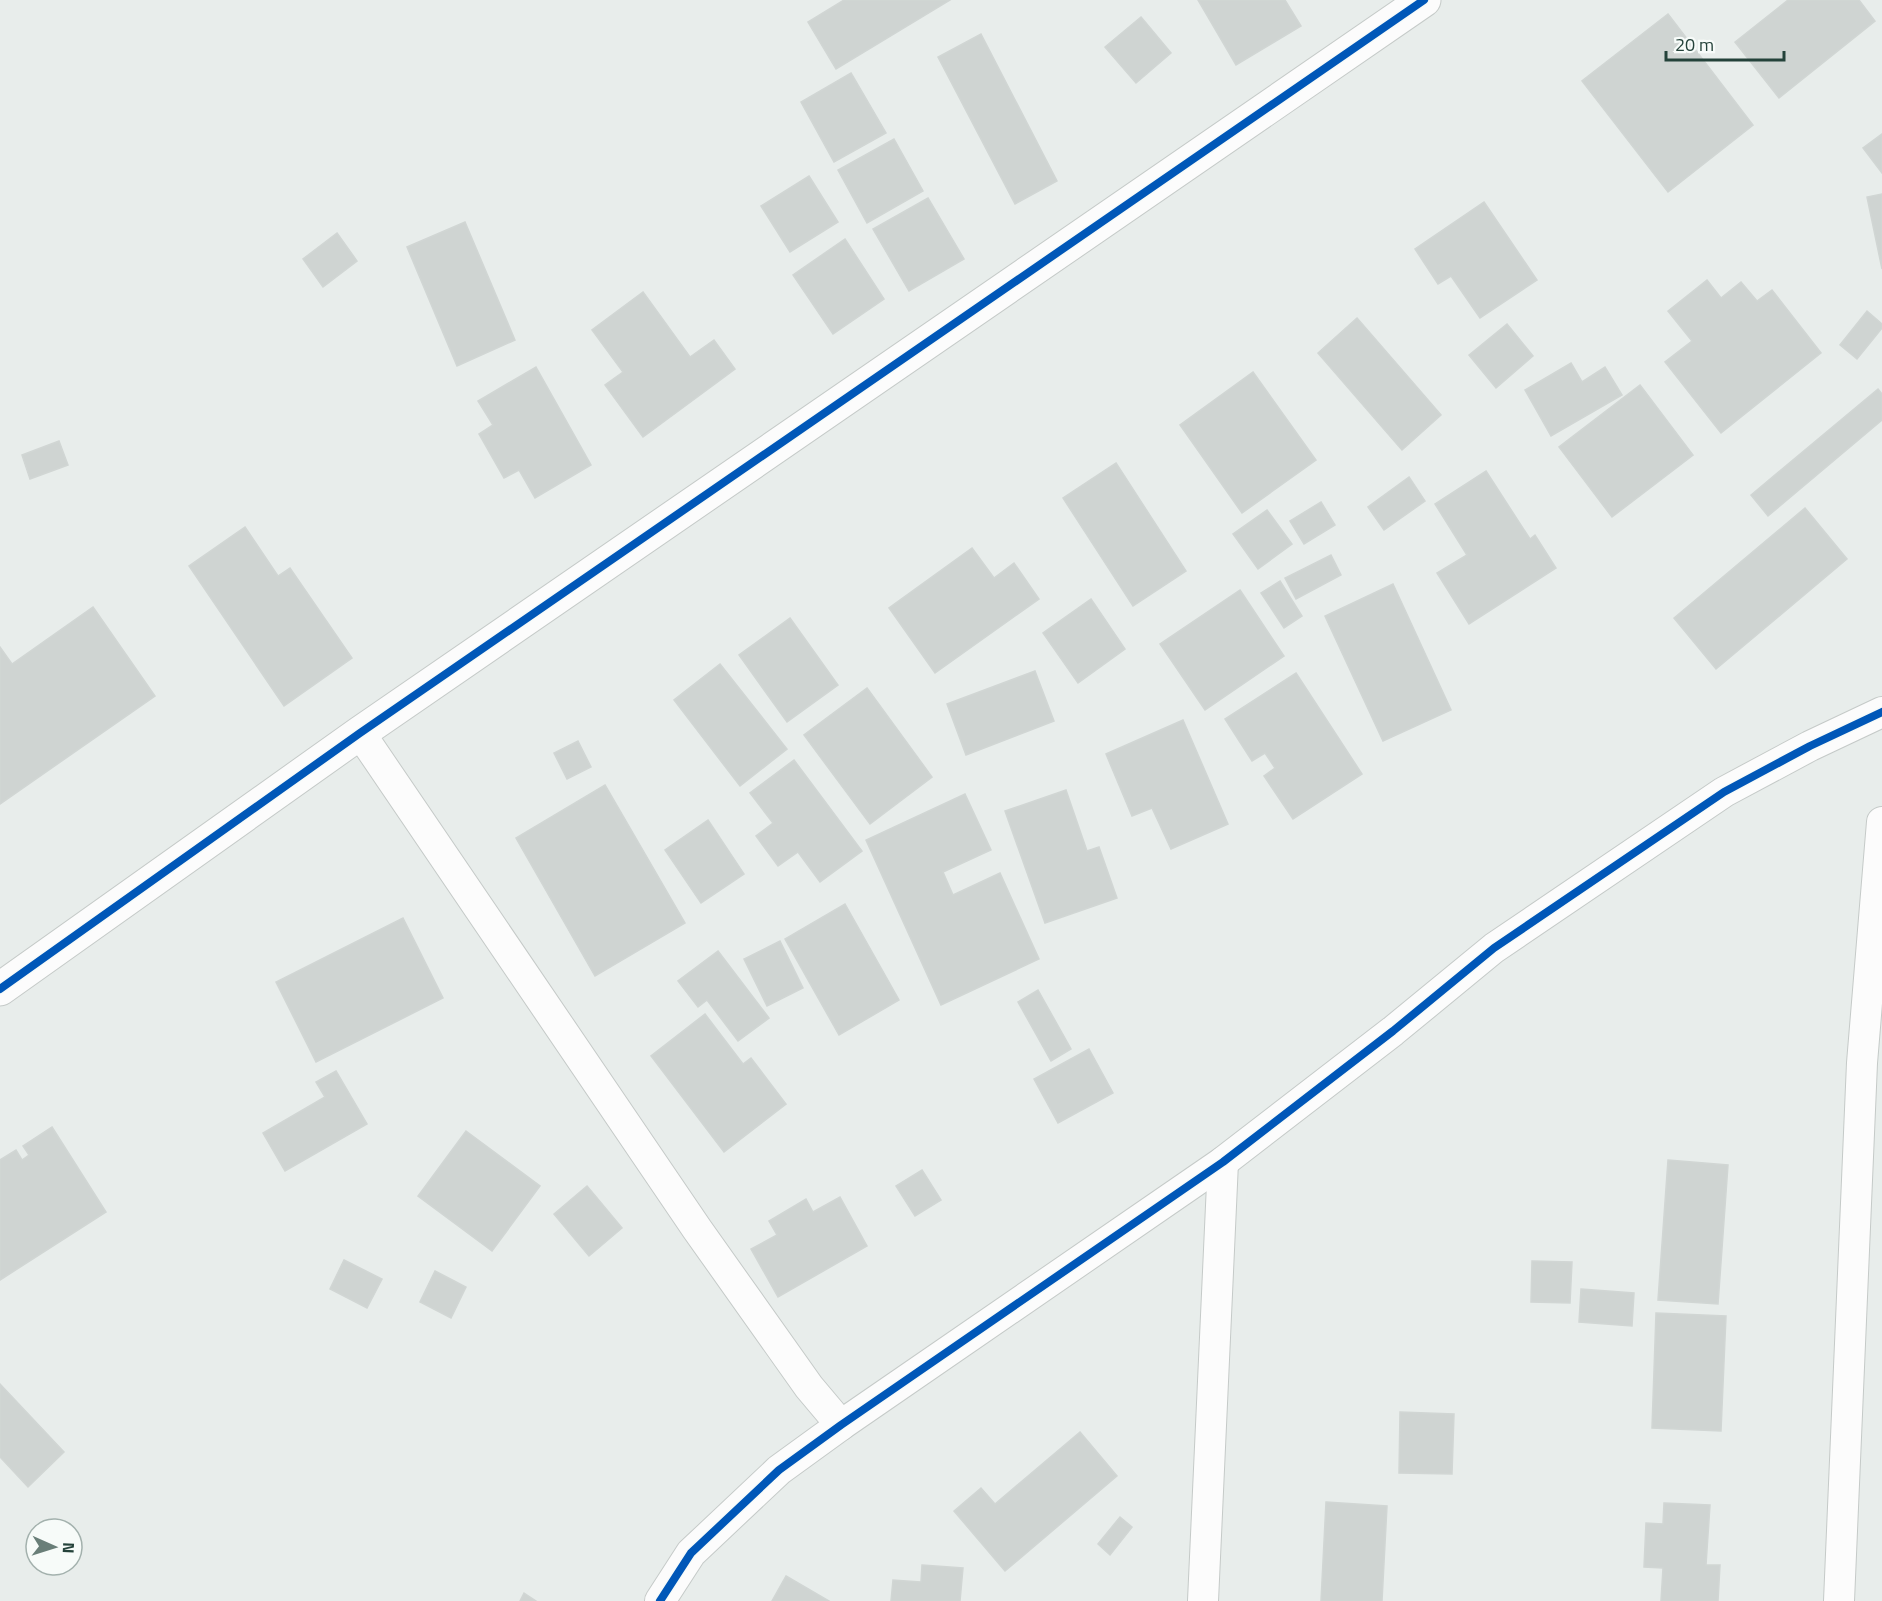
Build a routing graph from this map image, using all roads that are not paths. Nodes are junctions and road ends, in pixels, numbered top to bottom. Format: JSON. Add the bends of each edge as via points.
{"nodes":[{"id":1,"x":1424,"y":0,"type":"edge"},
{"id":2,"x":1882,"y":711,"type":"edge"},
{"id":3,"x":360,"y":733,"type":"junction"},
{"id":4,"x":1882,"y":822,"type":"edge"},
{"id":5,"x":0,"y":989,"type":"edge"},
{"id":6,"x":1223,"y":1161,"type":"junction"},
{"id":7,"x":841,"y":1425,"type":"junction"},
{"id":8,"x":660,"y":1601,"type":"edge"},
{"id":9,"x":1203,"y":1601,"type":"edge"},
{"id":10,"x":1839,"y":1601,"type":"edge"}],
"edges":[{"from":1,"to":3,"type":"street"},
{"from":2,"to":6,"type":"street","via":[[1724,792],[1494,948]]},
{"from":3,"to":5,"type":"street"},
{"from":3,"to":7,"type":"street","via":[[704,1238],[809,1387]]},
{"from":4,"to":10,"type":"street","via":[[1862,1063]]},
{"from":6,"to":7,"type":"street"},
{"from":6,"to":9,"type":"street"},
{"from":7,"to":8,"type":"street","via":[[779,1470],[692,1553]]}]}
